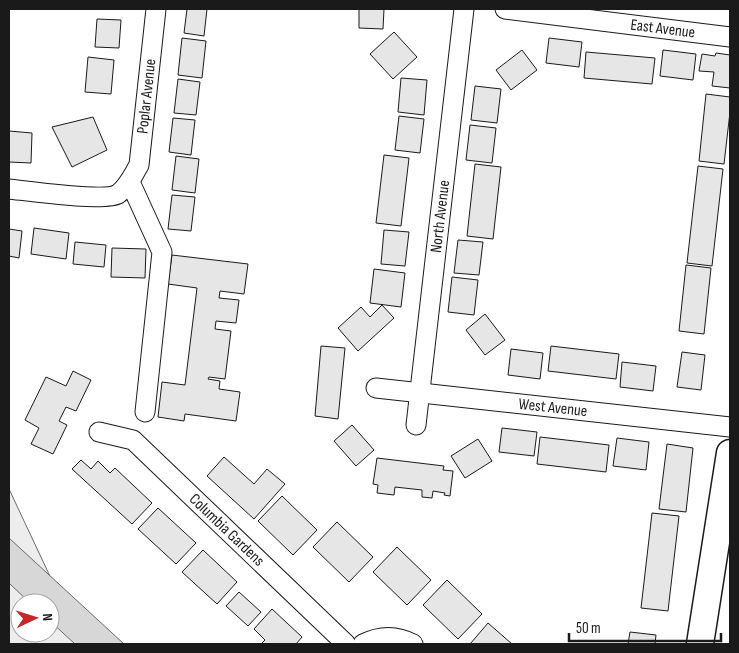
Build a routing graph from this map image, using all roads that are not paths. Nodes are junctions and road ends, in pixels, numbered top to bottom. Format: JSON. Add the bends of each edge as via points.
{"nodes":[{"id":1,"x":156,"y":9,"type":"edge"},
{"id":2,"x":464,"y":9,"type":"edge"},
{"id":3,"x":504,"y":9,"type":"edge"},
{"id":4,"x":730,"y":38,"type":"edge"},
{"id":5,"x":130,"y":182,"type":"junction"},
{"id":6,"x":9,"y":189,"type":"edge"},
{"id":7,"x":376,"y":388,"type":"dead end"},
{"id":8,"x":421,"y":393,"type":"junction"},
{"id":9,"x":145,"y":412,"type":"dead end"},
{"id":10,"x":416,"y":425,"type":"dead end"},
{"id":11,"x":730,"y":427,"type":"edge"},
{"id":12,"x":99,"y":432,"type":"dead end"},
{"id":13,"x":730,"y":453,"type":"edge"},
{"id":14,"x":346,"y":644,"type":"edge"},
{"id":15,"x":362,"y":644,"type":"edge"},
{"id":16,"x":413,"y":644,"type":"edge"},
{"id":17,"x":700,"y":644,"type":"edge"}],
"edges":[{"from":1,"to":5,"type":"street","name":"Poplar Avenue","via":[[139,165]]},
{"from":2,"to":8,"type":"street","name":"North Avenue"},
{"from":3,"to":4,"type":"street","name":"East Avenue"},
{"from":5,"to":6,"type":"street","via":[[117,195],[91,198]]},
{"from":5,"to":9,"type":"street","via":[[162,252]]},
{"from":7,"to":8,"type":"street","name":"West Avenue"},
{"from":8,"to":10,"type":"street","name":"North Avenue"},
{"from":8,"to":11,"type":"street","name":"West Avenue"},
{"from":12,"to":14,"type":"street","name":"Columbia Gardens","via":[[133,440]]},
{"from":13,"to":17,"type":"main road"},
{"from":15,"to":16,"type":"street","via":[[389,637]]}]}
